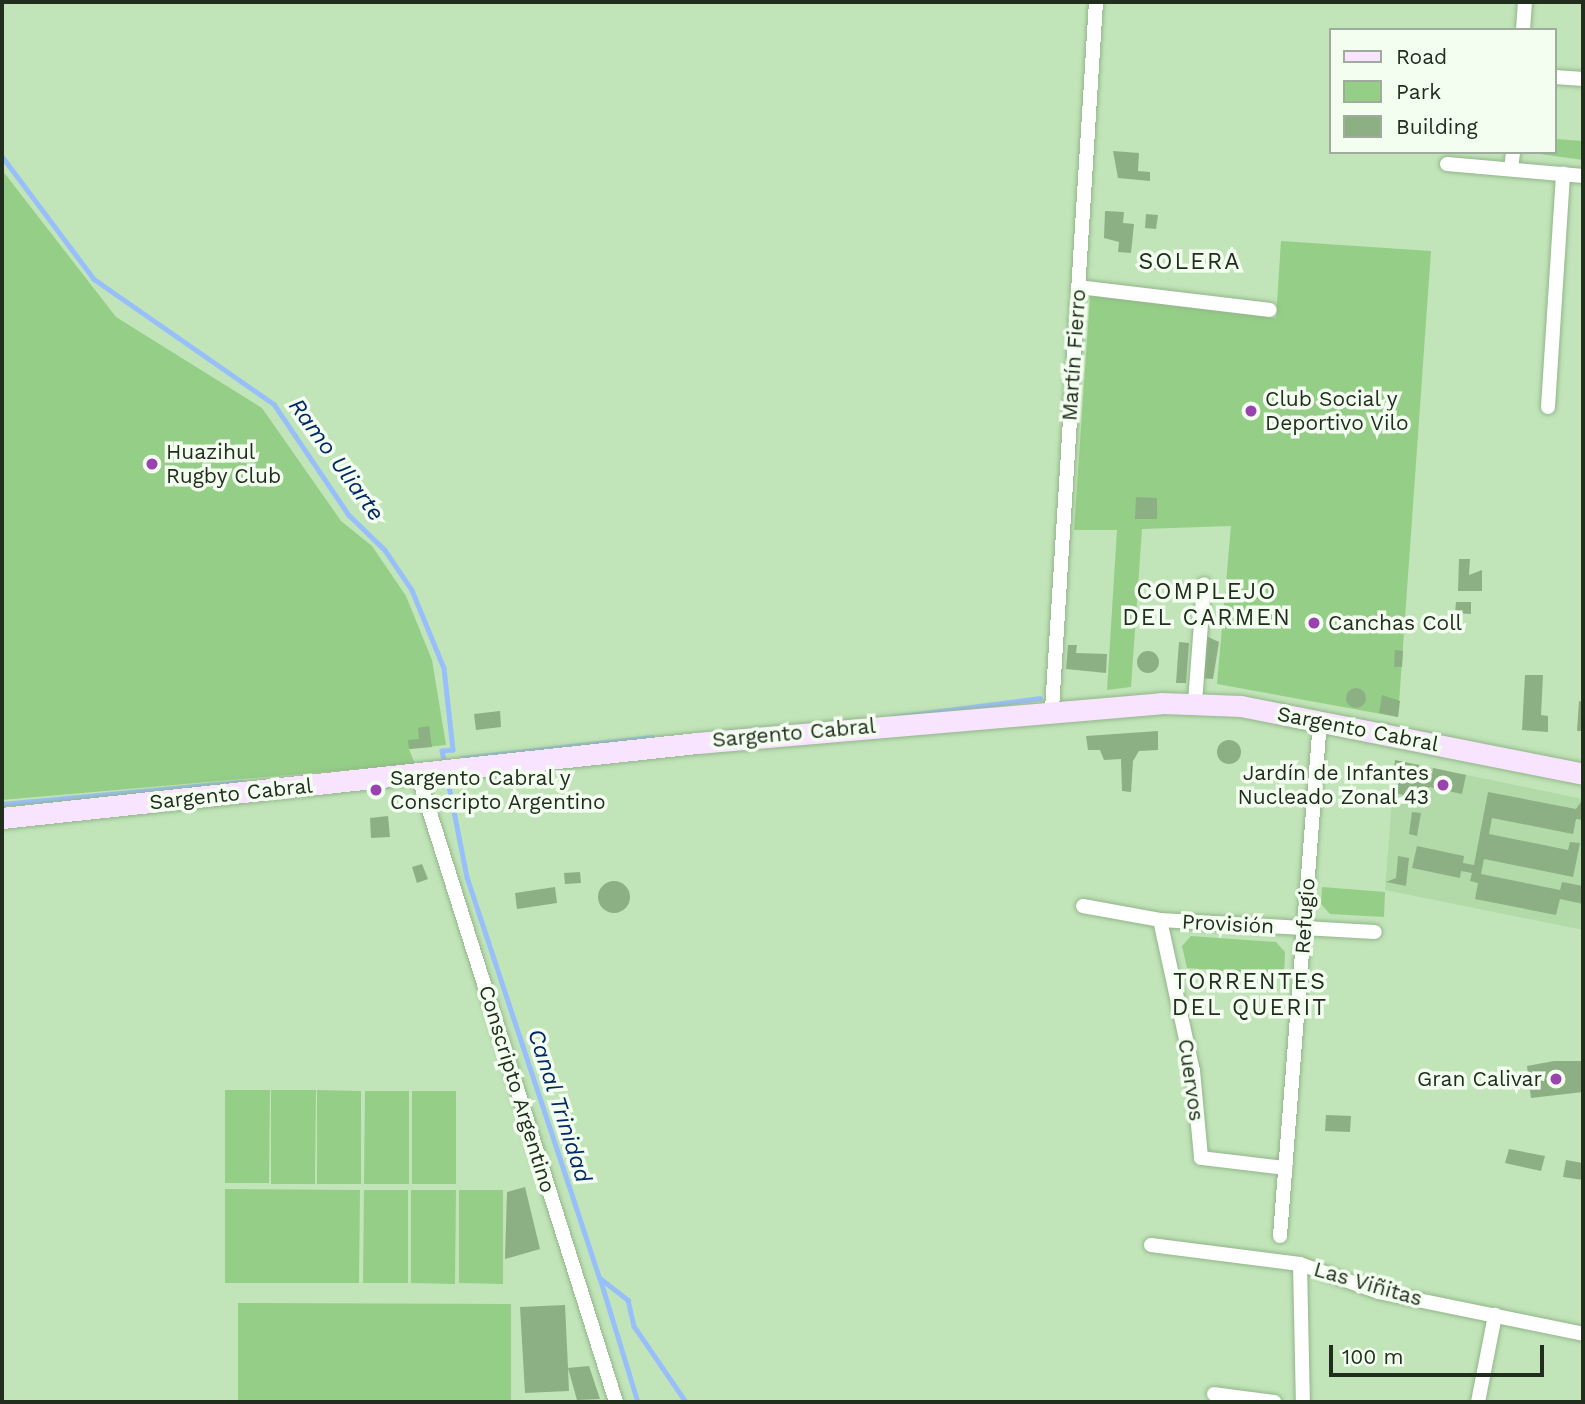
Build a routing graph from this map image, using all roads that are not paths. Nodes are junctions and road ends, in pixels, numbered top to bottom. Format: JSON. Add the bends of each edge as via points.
{"nodes":[{"id":1,"x":1096,"y":2,"type":"edge"},
{"id":2,"x":1525,"y":2,"type":"edge"},
{"id":3,"x":1523,"y":28,"type":"edge"},
{"id":4,"x":1557,"y":77,"type":"edge"},
{"id":5,"x":1583,"y":79,"type":"edge"},
{"id":6,"x":1513,"y":154,"type":"edge"},
{"id":7,"x":1447,"y":164,"type":"dead end"},
{"id":8,"x":1511,"y":169,"type":"junction"},
{"id":9,"x":1563,"y":173,"type":"junction"},
{"id":10,"x":1583,"y":176,"type":"edge"},
{"id":11,"x":1078,"y":287,"type":"junction"},
{"id":12,"x":1270,"y":310,"type":"dead end"},
{"id":13,"x":1548,"y":407,"type":"dead end"},
{"id":14,"x":1204,"y":584,"type":"dead end"},
{"id":15,"x":1195,"y":702,"type":"junction"},
{"id":16,"x":1052,"y":709,"type":"junction"},
{"id":17,"x":1320,"y":721,"type":"junction"},
{"id":18,"x":436,"y":773,"type":"junction"},
{"id":19,"x":1583,"y":774,"type":"edge"},
{"id":20,"x":2,"y":818,"type":"edge"},
{"id":21,"x":1083,"y":906,"type":"dead end"},
{"id":22,"x":1160,"y":920,"type":"junction"},
{"id":23,"x":1304,"y":928,"type":"junction"},
{"id":24,"x":1376,"y":932,"type":"dead end"},
{"id":25,"x":1285,"y":1168,"type":"junction"},
{"id":26,"x":1280,"y":1236,"type":"dead end"},
{"id":27,"x":1151,"y":1245,"type":"dead end"},
{"id":28,"x":1300,"y":1264,"type":"junction"},
{"id":29,"x":1496,"y":1315,"type":"junction"},
{"id":30,"x":1583,"y":1334,"type":"edge"},
{"id":31,"x":1214,"y":1394,"type":"dead end"},
{"id":32,"x":616,"y":1402,"type":"edge"},
{"id":33,"x":1274,"y":1402,"type":"edge"},
{"id":34,"x":1303,"y":1402,"type":"edge"},
{"id":35,"x":1478,"y":1402,"type":"edge"}],
"edges":[{"from":1,"to":11,"type":"street","name":"Martín Fierro"},
{"from":2,"to":3,"type":"street"},
{"from":4,"to":5,"type":"street"},
{"from":6,"to":8,"type":"street"},
{"from":7,"to":8,"type":"street"},
{"from":8,"to":9,"type":"street"},
{"from":9,"to":10,"type":"street"},
{"from":9,"to":13,"type":"street"},
{"from":11,"to":12,"type":"street"},
{"from":11,"to":16,"type":"street","name":"Martín Fierro"},
{"from":14,"to":15,"type":"street"},
{"from":15,"to":16,"type":"main road","name":"Sargento Cabral"},
{"from":15,"to":17,"type":"main road","name":"Sargento Cabral"},
{"from":16,"to":18,"type":"main road","name":"Sargento Cabral","via":[[774,729]]},
{"from":17,"to":19,"type":"main road","name":"Sargento Cabral"},
{"from":17,"to":23,"type":"street","name":"Refugio"},
{"from":18,"to":20,"type":"main road","name":"Sargento Cabral"},
{"from":18,"to":32,"type":"street","name":"Conscripto Argentino"},
{"from":21,"to":22,"type":"street","name":"Provisión"},
{"from":22,"to":23,"type":"street","name":"Provisión"},
{"from":22,"to":25,"type":"street","name":"Cuervos","via":[[1193,1071],[1202,1158]]},
{"from":23,"to":24,"type":"street","name":"Provisión"},
{"from":23,"to":25,"type":"street","name":"Refugio"},
{"from":25,"to":26,"type":"street","name":"Refugio"},
{"from":27,"to":28,"type":"street","name":"Las Viñitas"},
{"from":28,"to":29,"type":"street","name":"Las Viñitas","via":[[1379,1292]]},
{"from":28,"to":34,"type":"street"},
{"from":29,"to":30,"type":"street","name":"Las Viñitas"},
{"from":29,"to":35,"type":"street"},
{"from":31,"to":33,"type":"street"}]}
